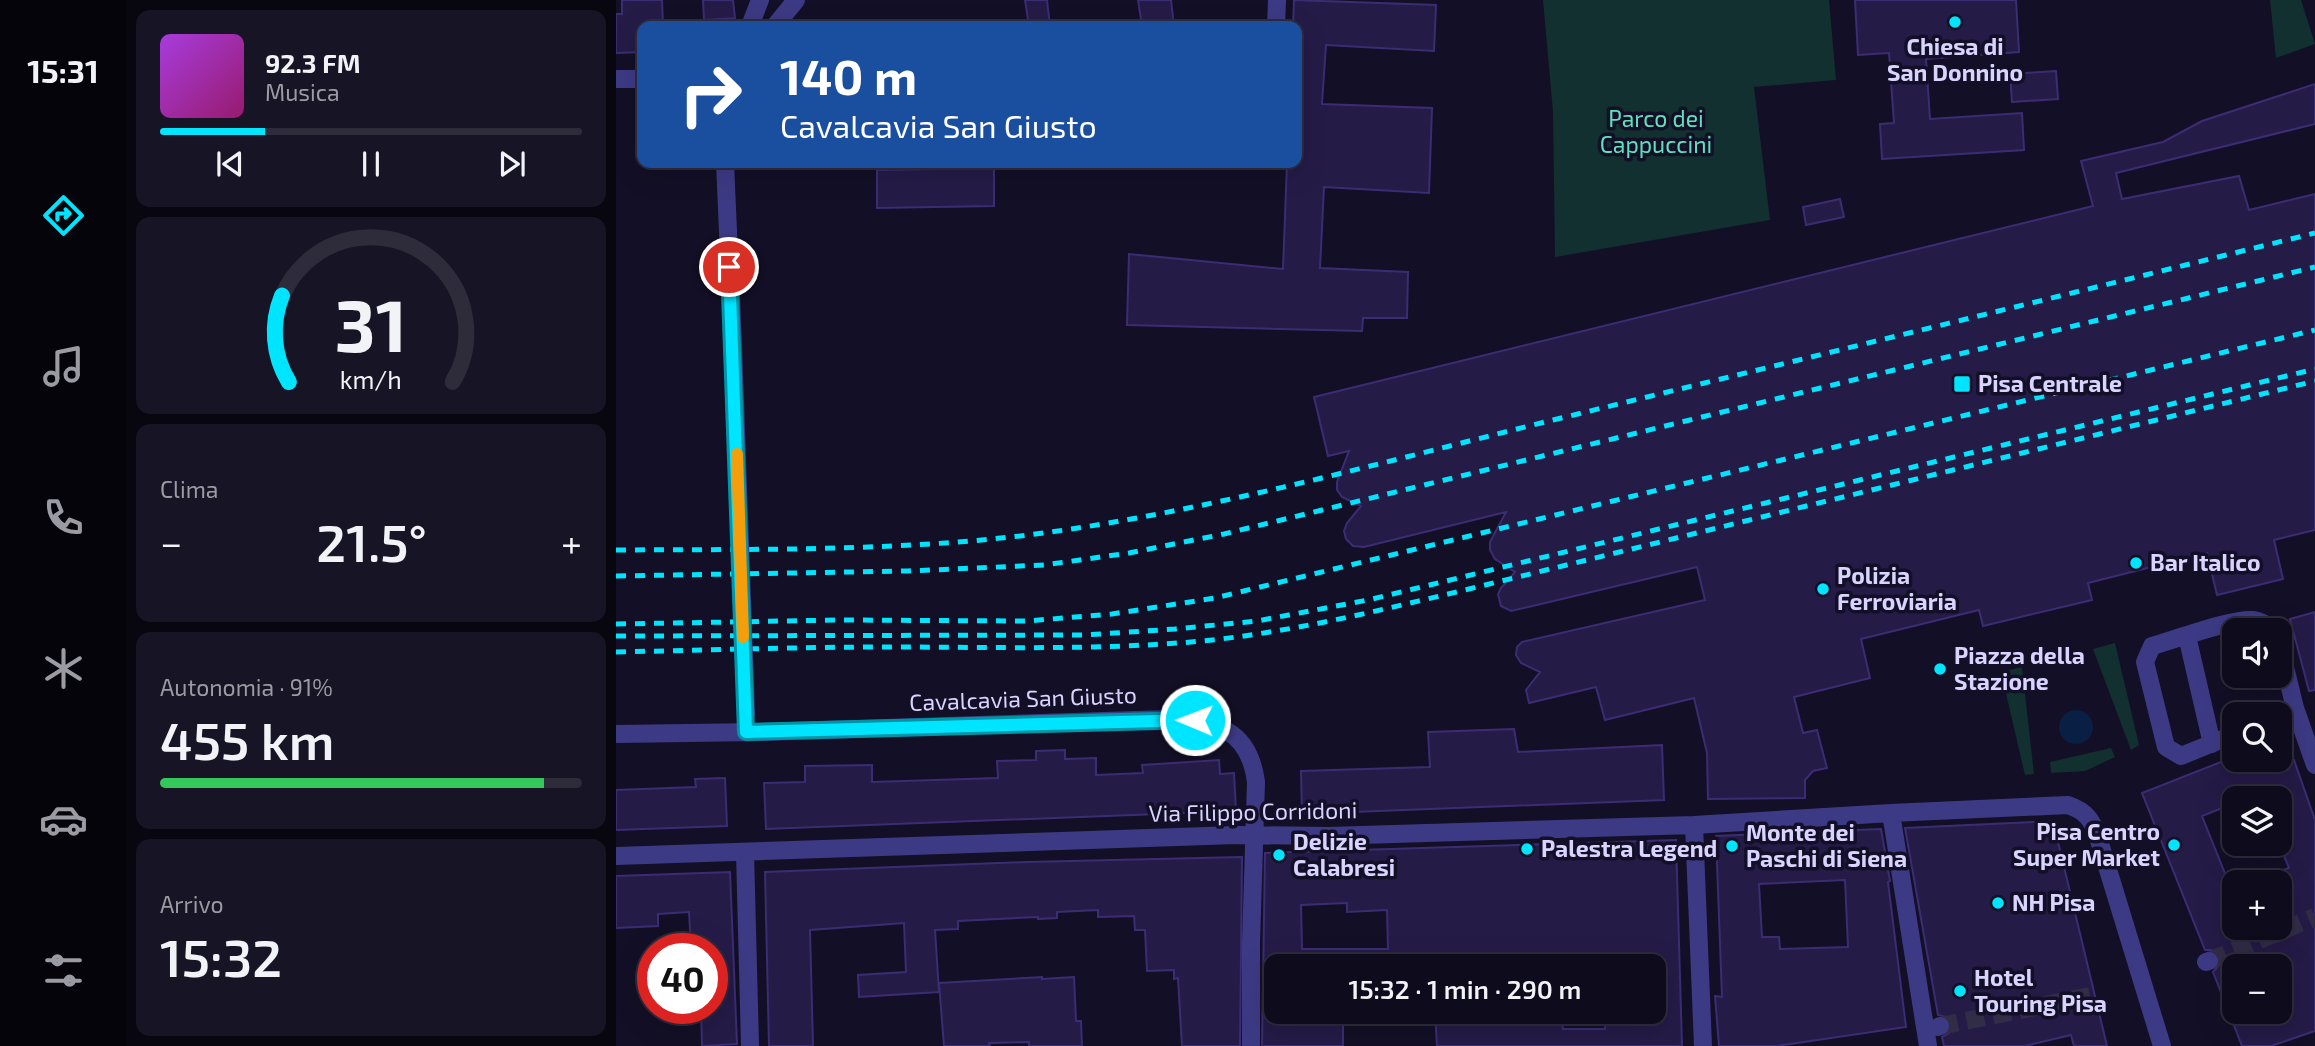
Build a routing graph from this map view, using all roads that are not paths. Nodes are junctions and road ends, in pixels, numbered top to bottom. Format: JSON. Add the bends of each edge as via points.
{"nodes":[{"id":1,"x":760,"y":0,"type":"edge"},
{"id":2,"x":796,"y":0,"type":"edge"},
{"id":3,"x":1277,"y":0,"type":"edge"},
{"id":4,"x":752,"y":21,"type":"edge"},
{"id":5,"x":779,"y":21,"type":"edge"},
{"id":6,"x":1276,"y":21,"type":"edge"},
{"id":7,"x":616,"y":79,"type":"edge"},
{"id":8,"x":637,"y":79,"type":"edge"},
{"id":9,"x":724,"y":168,"type":"edge"},
{"id":10,"x":2222,"y":627,"type":"edge"},
{"id":11,"x":2187,"y":636,"type":"junction"},
{"id":12,"x":2292,"y":719,"type":"edge"},
{"id":13,"x":746,"y":723,"type":"junction"},
{"id":14,"x":616,"y":734,"type":"edge"},
{"id":15,"x":2222,"y":740,"type":"edge"},
{"id":16,"x":2212,"y":744,"type":"junction"},
{"id":17,"x":2315,"y":765,"type":"edge"},
{"id":18,"x":1891,"y":813,"type":"junction"},
{"id":19,"x":1694,"y":825,"type":"junction"},
{"id":20,"x":1254,"y":836,"type":"junction"},
{"id":21,"x":745,"y":852,"type":"junction"},
{"id":22,"x":616,"y":856,"type":"edge"},
{"id":23,"x":750,"y":1046,"type":"edge"},
{"id":24,"x":1251,"y":1046,"type":"edge"},
{"id":25,"x":1703,"y":1046,"type":"edge"},
{"id":26,"x":1928,"y":1046,"type":"edge"},
{"id":27,"x":2162,"y":1046,"type":"edge"}],
"edges":[{"from":1,"to":4,"type":"street"},
{"from":2,"to":5,"type":"street"},
{"from":3,"to":6,"type":"street"},
{"from":7,"to":8,"type":"street"},
{"from":9,"to":13,"type":"street","bridge":true},
{"from":10,"to":11,"type":"street"},
{"from":11,"to":16,"type":"street"},
{"from":11,"to":16,"type":"street","via":[[2152,646],[2145,662],[2166,747],[2181,756]]},
{"from":12,"to":17,"type":"street"},
{"from":13,"to":14,"type":"street","name":"Cavalcavia San Giusto"},
{"from":13,"to":20,"type":"street","name":"Cavalcavia San Giusto","via":[[1208,722],[1240,742],[1251,761],[1256,794]]},
{"from":15,"to":16,"type":"street"},
{"from":18,"to":19,"type":"street","name":"Via Filippo Corridoni"},
{"from":18,"to":26,"type":"street"},
{"from":18,"to":27,"type":"street","via":[[2068,805],[2085,813],[2093,824]]},
{"from":19,"to":20,"type":"street","name":"Via Filippo Corridoni"},
{"from":19,"to":25,"type":"street"},
{"from":20,"to":21,"type":"street","name":"Via Filippo Corridoni"},
{"from":20,"to":24,"type":"street","name":"Cavalcavia San Giusto"},
{"from":21,"to":22,"type":"street","name":"Via Filippo Corridoni"},
{"from":21,"to":23,"type":"street"}]}
